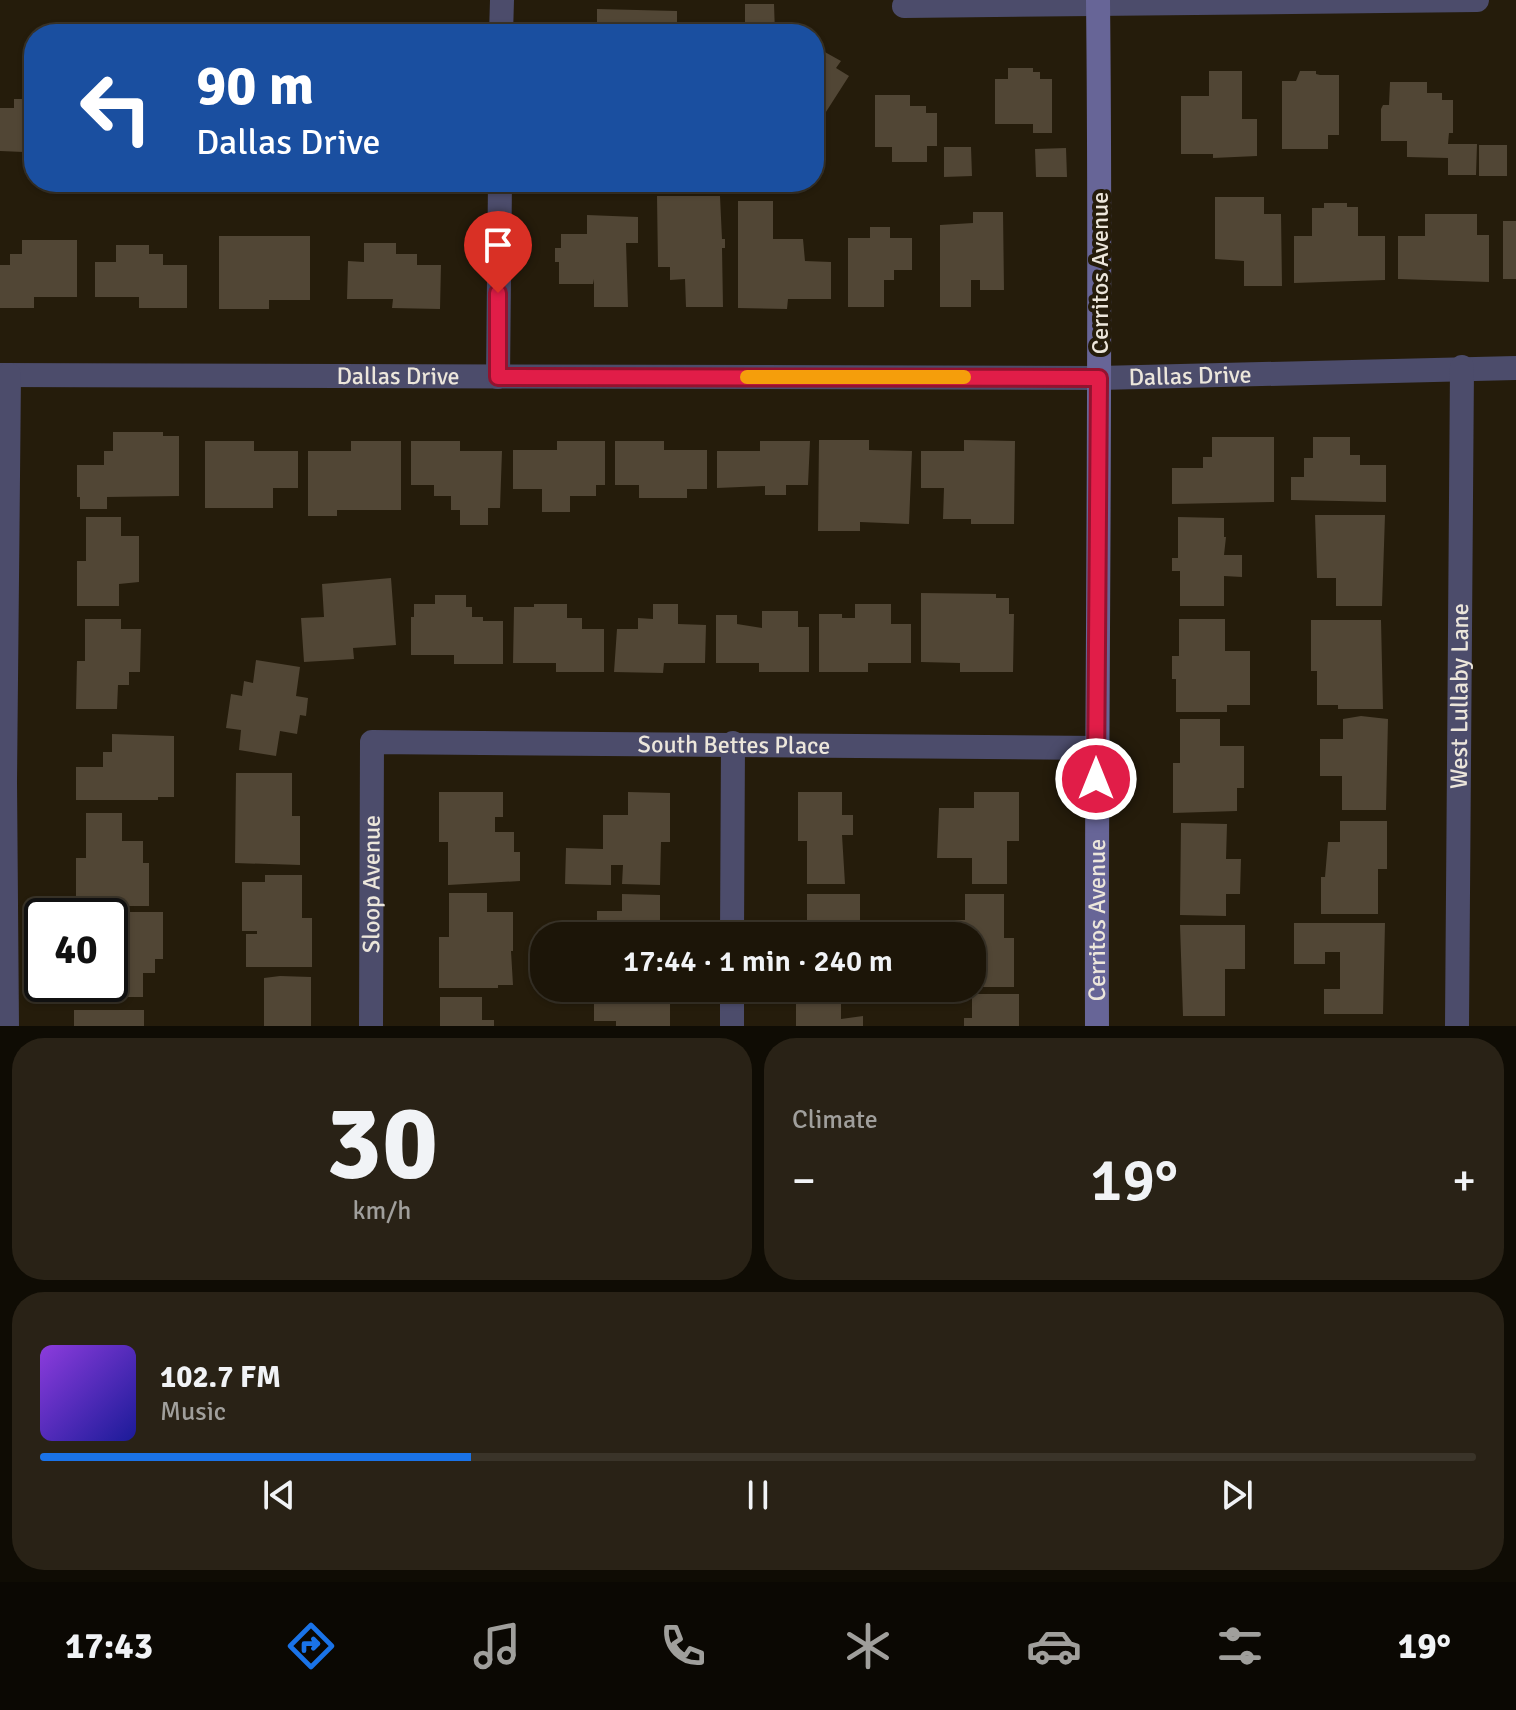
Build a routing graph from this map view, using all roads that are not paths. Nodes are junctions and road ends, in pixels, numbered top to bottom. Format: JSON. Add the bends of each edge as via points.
{"nodes":[{"id":1,"x":502,"y":0,"type":"edge"},
{"id":2,"x":1477,"y":0,"type":"edge"},
{"id":3,"x":1098,"y":2,"type":"edge"},
{"id":4,"x":904,"y":6,"type":"dead end"},
{"id":5,"x":501,"y":24,"type":"edge"},
{"id":6,"x":500,"y":192,"type":"edge"},
{"id":7,"x":1462,"y":367,"type":"junction"},
{"id":8,"x":1516,"y":368,"type":"edge"},
{"id":9,"x":4,"y":375,"type":"edge"},
{"id":10,"x":498,"y":377,"type":"junction"},
{"id":11,"x":1099,"y":378,"type":"junction"},
{"id":12,"x":372,"y":742,"type":"joint"},
{"id":13,"x":733,"y":743,"type":"junction"},
{"id":14,"x":1096,"y":748,"type":"junction"},
{"id":15,"x":2,"y":782,"type":"edge"},
{"id":16,"x":732,"y":922,"type":"edge"},
{"id":17,"x":732,"y":1002,"type":"edge"},
{"id":18,"x":7,"y":1026,"type":"edge"},
{"id":19,"x":371,"y":1026,"type":"edge"},
{"id":20,"x":732,"y":1026,"type":"edge"},
{"id":21,"x":1097,"y":1026,"type":"edge"},
{"id":22,"x":1457,"y":1026,"type":"edge"}],
"edges":[{"from":1,"to":5,"type":"street"},
{"from":2,"to":3,"type":"street"},
{"from":3,"to":4,"type":"street"},
{"from":3,"to":11,"type":"street","name":"Cerritos Avenue"},
{"from":6,"to":10,"type":"street"},
{"from":7,"to":8,"type":"street","name":"Dallas Drive"},
{"from":7,"to":11,"type":"street","name":"Dallas Drive"},
{"from":7,"to":22,"type":"street","name":"West Lullaby Lane"},
{"from":9,"to":10,"type":"street","name":"Dallas Drive"},
{"from":9,"to":15,"type":"street"},
{"from":10,"to":11,"type":"street","name":"Dallas Drive"},
{"from":11,"to":14,"type":"street","name":"Cerritos Avenue"},
{"from":12,"to":13,"type":"street","name":"South Bettes Place"},
{"from":12,"to":19,"type":"street","name":"Sloop Avenue"},
{"from":13,"to":14,"type":"street","name":"South Bettes Place"},
{"from":13,"to":16,"type":"street"},
{"from":14,"to":21,"type":"street","name":"Cerritos Avenue"},
{"from":15,"to":18,"type":"street"},
{"from":17,"to":20,"type":"street"}]}
